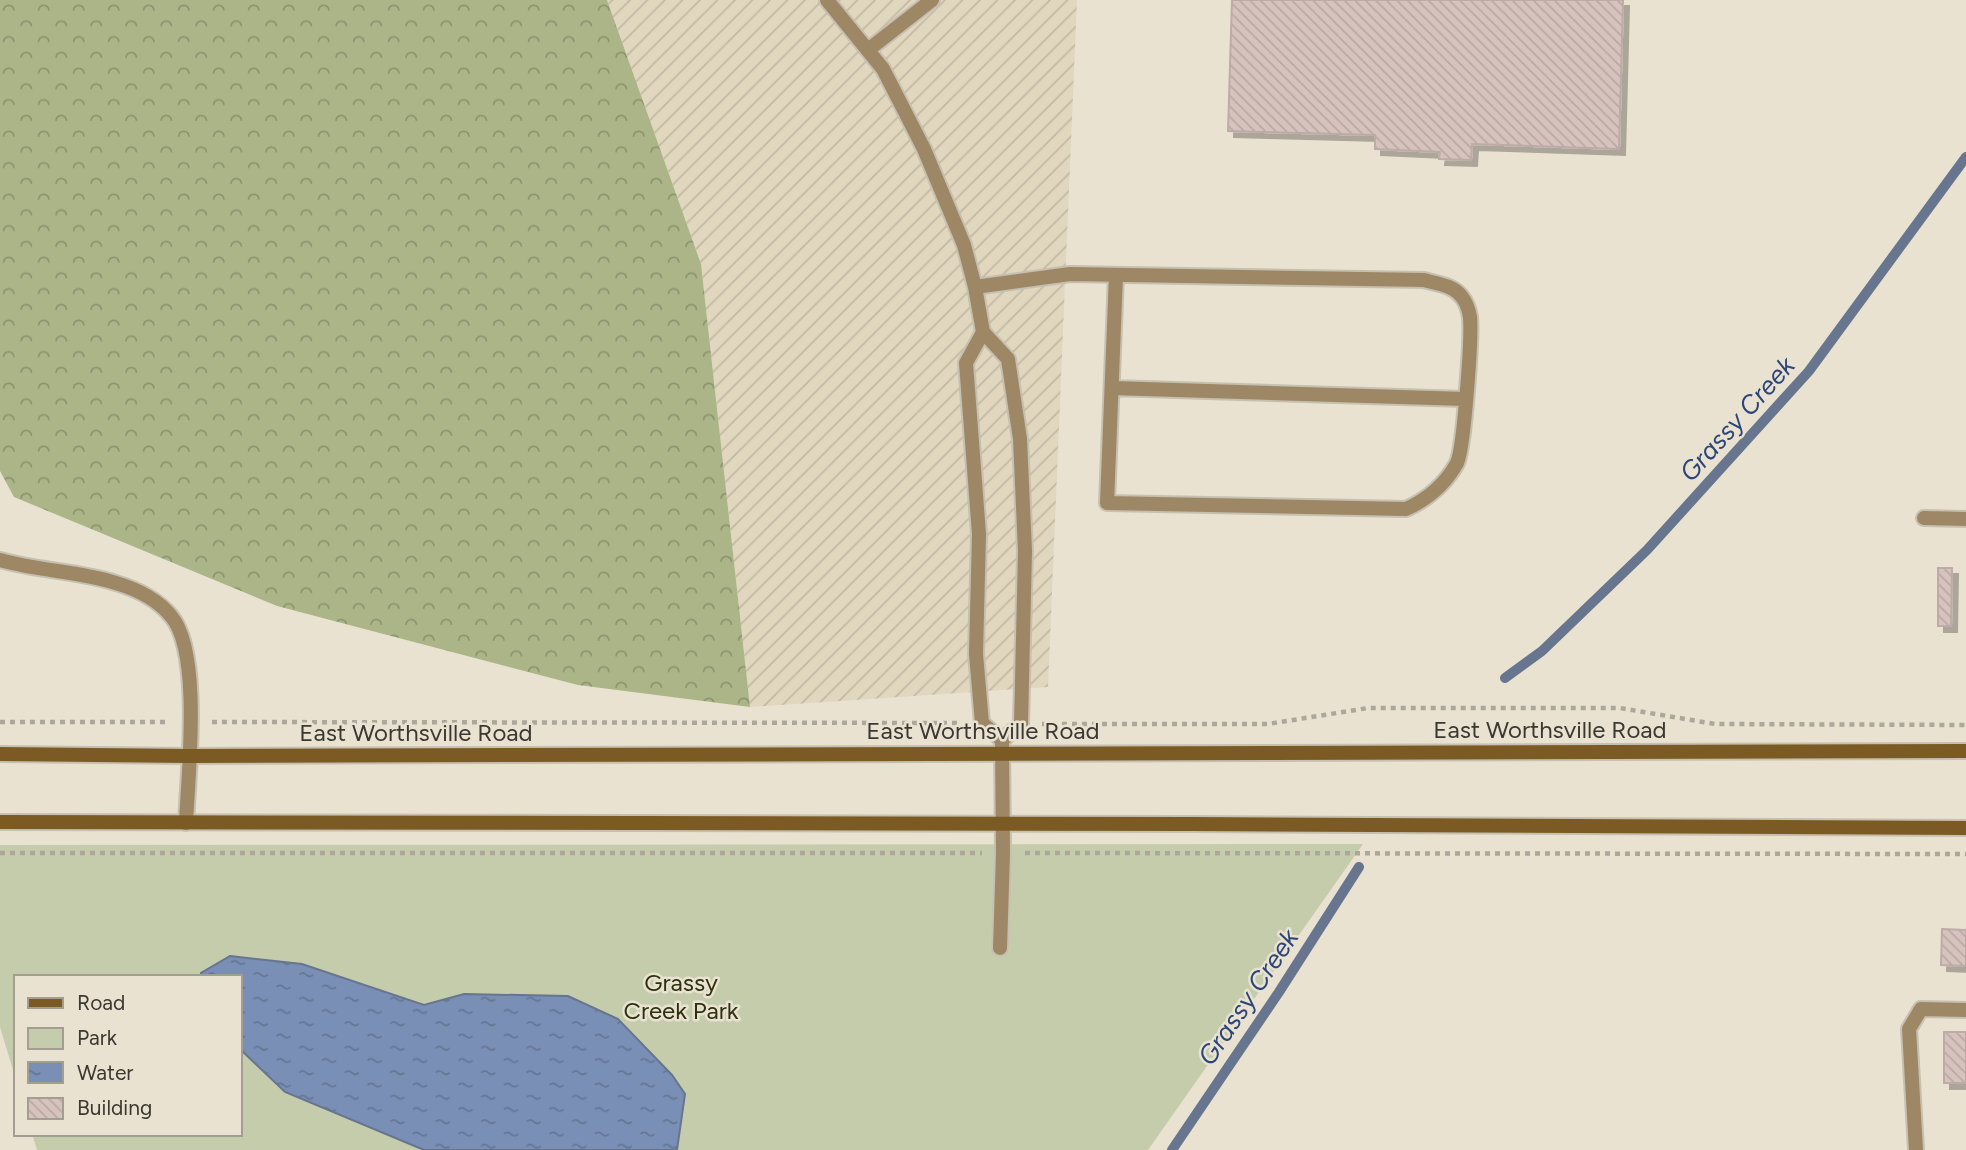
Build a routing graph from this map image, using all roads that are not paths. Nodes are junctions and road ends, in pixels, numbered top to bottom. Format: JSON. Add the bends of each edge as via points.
{"nodes":[{"id":1,"x":828,"y":0,"type":"edge"},
{"id":2,"x":932,"y":0,"type":"edge"},
{"id":3,"x":868,"y":50,"type":"junction"},
{"id":4,"x":1116,"y":275,"type":"junction"},
{"id":5,"x":975,"y":287,"type":"junction"},
{"id":6,"x":982,"y":332,"type":"junction"},
{"id":7,"x":1112,"y":388,"type":"junction"},
{"id":8,"x":1465,"y":399,"type":"junction"},
{"id":9,"x":1924,"y":518,"type":"dead end"},
{"id":10,"x":1966,"y":519,"type":"edge"},
{"id":11,"x":0,"y":560,"type":"edge"},
{"id":12,"x":1002,"y":746,"type":"junction"},
{"id":13,"x":1966,"y":751,"type":"edge"},
{"id":14,"x":0,"y":754,"type":"edge"},
{"id":15,"x":189,"y":756,"type":"junction"},
{"id":16,"x":0,"y":822,"type":"edge"},
{"id":17,"x":186,"y":822,"type":"junction"},
{"id":18,"x":1002,"y":824,"type":"junction"},
{"id":19,"x":1966,"y":828,"type":"edge"},
{"id":20,"x":1000,"y":948,"type":"dead end"},
{"id":21,"x":1966,"y":1010,"type":"edge"},
{"id":22,"x":1916,"y":1150,"type":"edge"}],
"edges":[{"from":1,"to":3,"type":"lane"},
{"from":2,"to":3,"type":"lane"},
{"from":3,"to":5,"type":"lane","via":[[883,69],[924,149],[964,245]]},
{"from":4,"to":5,"type":"lane","via":[[1070,274]]},
{"from":4,"to":7,"type":"lane"},
{"from":4,"to":8,"type":"lane","via":[[1424,280],[1454,288],[1470,315]]},
{"from":5,"to":6,"type":"lane"},
{"from":6,"to":12,"type":"lane","via":[[966,363],[979,534],[976,654],[982,723]]},
{"from":6,"to":12,"type":"lane","via":[[1007,359],[1020,439],[1024,503],[1021,724]]},
{"from":7,"to":8,"type":"lane"},
{"from":7,"to":8,"type":"lane","via":[[1107,503],[1406,509],[1426,500],[1459,460]]},
{"from":9,"to":10,"type":"lane"},
{"from":11,"to":15,"type":"lane","via":[[117,583],[154,600],[173,618],[185,644]]},
{"from":12,"to":13,"type":"main road","name":"East Worthsville Road"},
{"from":12,"to":15,"type":"main road","name":"East Worthsville Road"},
{"from":12,"to":18,"type":"lane"},
{"from":14,"to":15,"type":"main road","name":"East Worthsville Road"},
{"from":15,"to":17,"type":"lane"},
{"from":16,"to":17,"type":"main road"},
{"from":17,"to":18,"type":"main road"},
{"from":18,"to":19,"type":"main road"},
{"from":18,"to":20,"type":"lane"},
{"from":21,"to":22,"type":"lane","via":[[1921,1009],[1909,1029]]}]}
